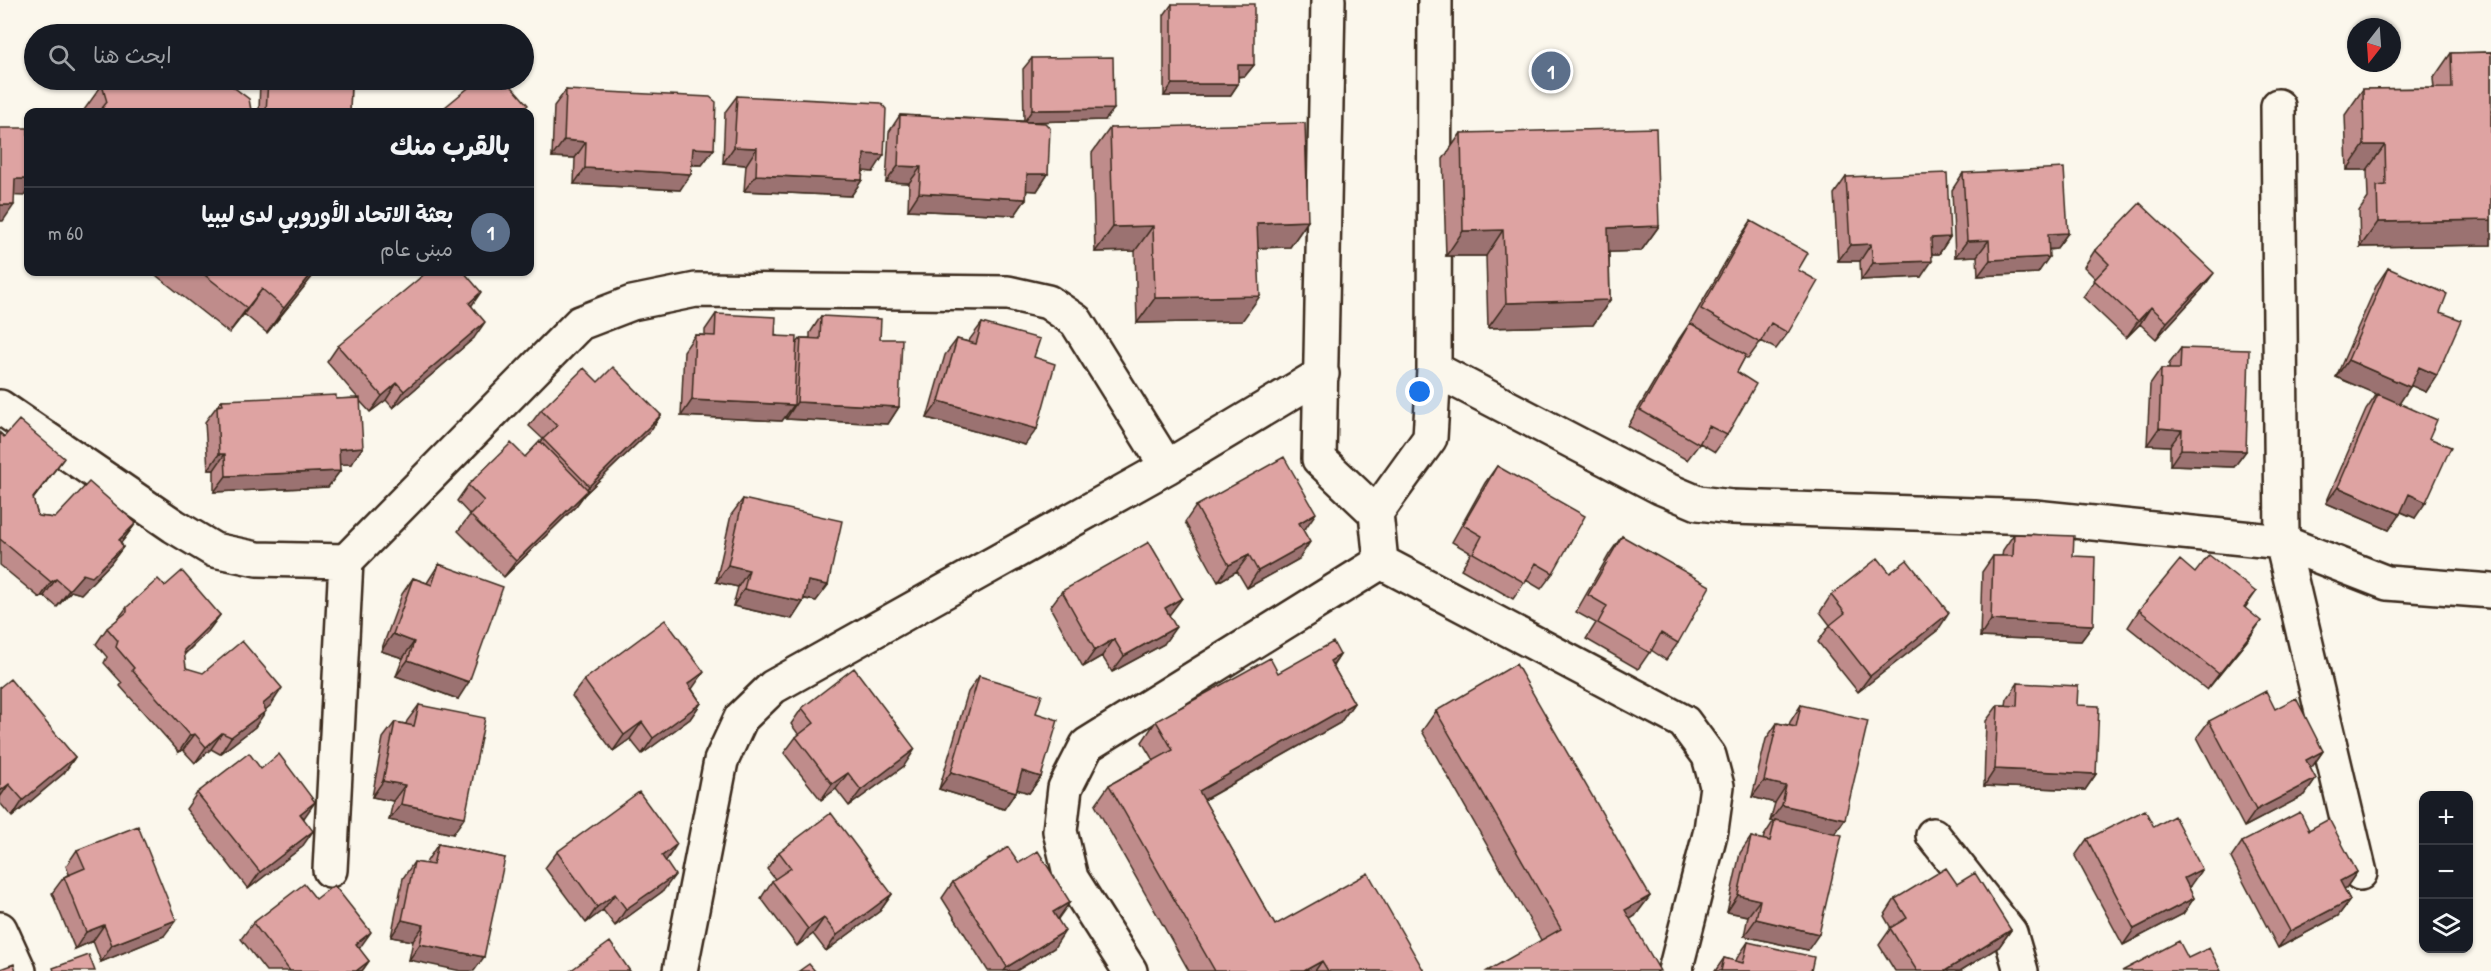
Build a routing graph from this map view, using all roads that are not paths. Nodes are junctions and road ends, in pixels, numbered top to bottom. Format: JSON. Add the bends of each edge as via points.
{"nodes":[{"id":1,"x":1328,"y":0,"type":"edge"},
{"id":2,"x":1435,"y":0,"type":"edge"},
{"id":3,"x":2278,"y":106,"type":"dead end"},
{"id":4,"x":1434,"y":369,"type":"junction"},
{"id":5,"x":1322,"y":374,"type":"junction"},
{"id":6,"x":0,"y":407,"type":"edge"},
{"id":7,"x":1167,"y":467,"type":"junction"},
{"id":8,"x":1376,"y":513,"type":"junction"},
{"id":9,"x":2282,"y":542,"type":"junction"},
{"id":10,"x":346,"y":561,"type":"junction"},
{"id":11,"x":1381,"y":562,"type":"junction"},
{"id":12,"x":2491,"y":591,"type":"edge"},
{"id":13,"x":1933,"y":835,"type":"dead end"},
{"id":14,"x":330,"y":870,"type":"dead end"},
{"id":15,"x":2360,"y":873,"type":"dead end"},
{"id":16,"x":0,"y":929,"type":"edge"},
{"id":17,"x":19,"y":971,"type":"edge"},
{"id":18,"x":680,"y":971,"type":"edge"},
{"id":19,"x":1130,"y":971,"type":"edge"},
{"id":20,"x":1675,"y":971,"type":"edge"},
{"id":21,"x":2021,"y":971,"type":"edge"}],
"edges":[{"from":1,"to":5,"type":"lane"},
{"from":2,"to":4,"type":"lane"},
{"from":3,"to":9,"type":"lane"},
{"from":4,"to":8,"type":"lane","via":[[1430,438]]},
{"from":4,"to":9,"type":"lane","via":[[1698,503],[2034,517]]},
{"from":5,"to":7,"type":"lane"},
{"from":5,"to":8,"type":"lane","via":[[1319,459]]},
{"from":6,"to":10,"type":"lane","via":[[214,550],[257,559]]},
{"from":7,"to":10,"type":"lane","via":[[1076,321],[1048,302],[1008,293],[696,290],[632,303],[580,323]]},
{"from":7,"to":18,"type":"lane","via":[[773,687],[741,718],[721,761]]},
{"from":8,"to":11,"type":"lane"},
{"from":9,"to":12,"type":"lane","via":[[2386,583]]},
{"from":9,"to":15,"type":"lane"},
{"from":10,"to":14,"type":"lane"},
{"from":11,"to":19,"type":"lane","via":[[1087,745],[1065,788],[1060,831],[1071,878]]},
{"from":11,"to":20,"type":"lane","via":[[1684,722],[1709,756],[1717,786],[1711,830]]},
{"from":13,"to":21,"type":"lane","via":[[2010,933]]},
{"from":16,"to":17,"type":"lane"}]}
